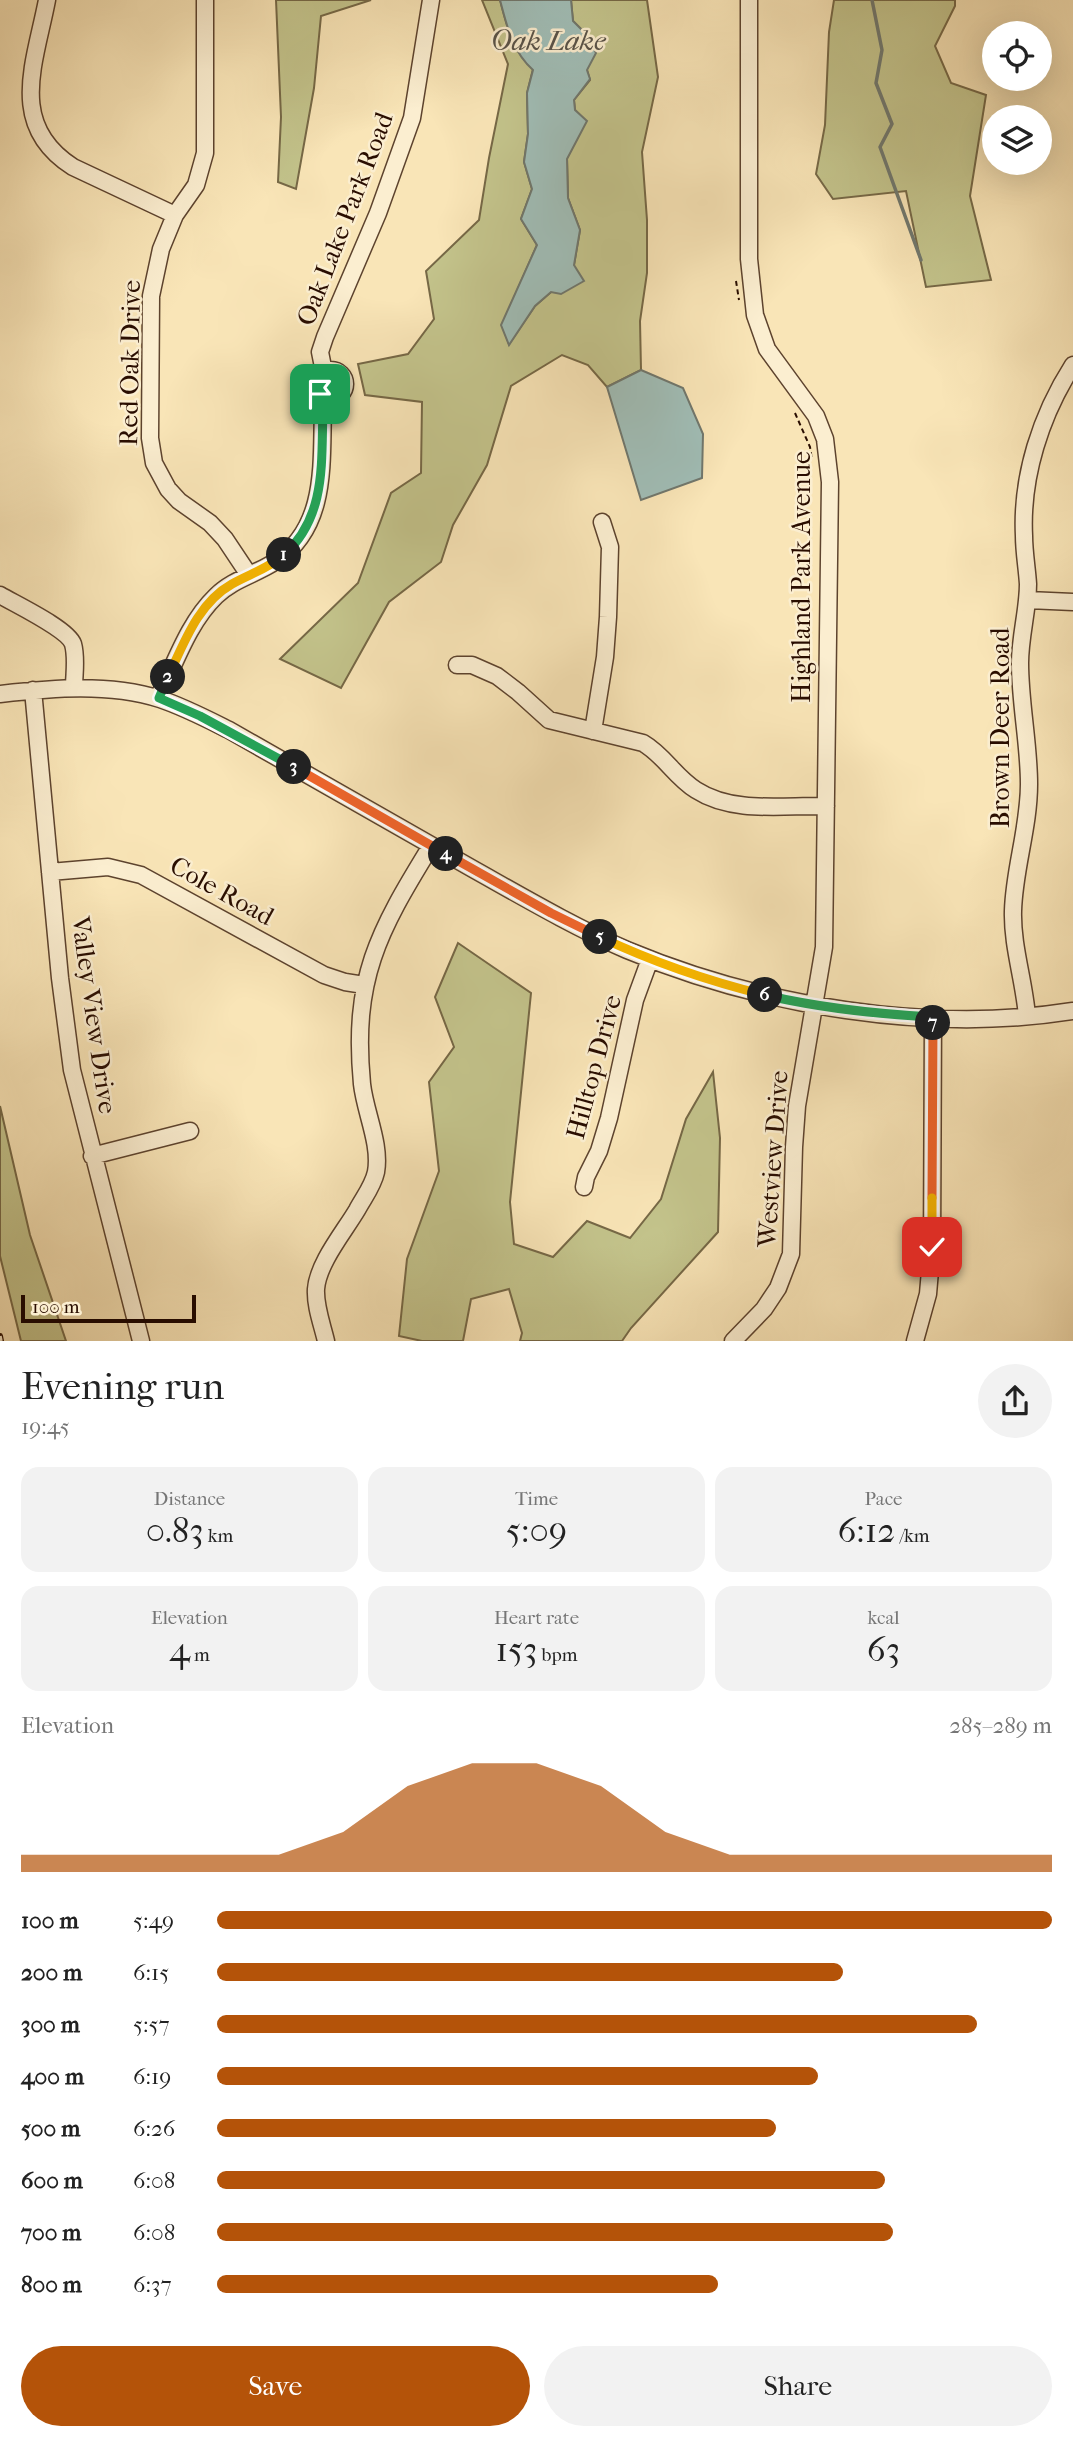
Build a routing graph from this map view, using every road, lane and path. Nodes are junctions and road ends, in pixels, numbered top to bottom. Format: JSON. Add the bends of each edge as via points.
{"nodes":[{"id":1,"x":47,"y":0,"type":"edge"},
{"id":2,"x":205,"y":0,"type":"edge"},
{"id":3,"x":431,"y":0,"type":"edge"},
{"id":4,"x":749,"y":0,"type":"edge"},
{"id":5,"x":175,"y":215,"type":"junction"},
{"id":6,"x":324,"y":372,"type":"junction"},
{"id":7,"x":1071,"y":373,"type":"edge"},
{"id":8,"x":326,"y":397,"type":"junction"},
{"id":9,"x":602,"y":522,"type":"dead end"},
{"id":10,"x":249,"y":575,"type":"junction"},
{"id":11,"x":0,"y":595,"type":"edge"},
{"id":12,"x":1028,"y":600,"type":"junction"},
{"id":13,"x":1073,"y":602,"type":"edge"},
{"id":14,"x":457,"y":665,"type":"dead end"},
{"id":15,"x":74,"y":688,"type":"junction"},
{"id":16,"x":33,"y":690,"type":"junction"},
{"id":17,"x":0,"y":694,"type":"edge"},
{"id":18,"x":159,"y":698,"type":"junction"},
{"id":19,"x":593,"y":731,"type":"junction"},
{"id":20,"x":826,"y":806,"type":"junction"},
{"id":21,"x":431,"y":846,"type":"junction"},
{"id":22,"x":50,"y":872,"type":"junction"},
{"id":23,"x":650,"y":959,"type":"junction"},
{"id":24,"x":364,"y":985,"type":"junction"},
{"id":25,"x":814,"y":1005,"type":"junction"},
{"id":26,"x":1073,"y":1011,"type":"edge"},
{"id":27,"x":1027,"y":1016,"type":"junction"},
{"id":28,"x":933,"y":1017,"type":"junction"},
{"id":29,"x":190,"y":1131,"type":"dead end"},
{"id":30,"x":92,"y":1156,"type":"junction"},
{"id":31,"x":584,"y":1187,"type":"dead end"},
{"id":32,"x":141,"y":1341,"type":"edge"},
{"id":33,"x":326,"y":1341,"type":"edge"},
{"id":34,"x":733,"y":1341,"type":"edge"},
{"id":35,"x":915,"y":1341,"type":"edge"}],
"edges":[{"from":1,"to":5,"type":"street","via":[[30,86],[38,133],[47,147],[73,167]]},
{"from":2,"to":5,"type":"street","name":"Red Oak Drive","via":[[205,153],[196,185]]},
{"from":3,"to":6,"type":"street","name":"Oak Lake Park Road","via":[[412,118],[379,213],[325,337],[320,352]]},
{"from":4,"to":20,"type":"street","name":"Highland Park Avenue","via":[[749,259],[755,315],[767,349],[816,416],[825,439],[830,482]]},
{"from":5,"to":10,"type":"street","name":"Red Oak Drive","via":[[161,249],[151,296],[153,463],[168,489],[210,523]]},
{"from":6,"to":8,"type":"street","name":"Oak Lake Park Road","via":[[316,385]]},
{"from":6,"to":8,"type":"street","via":[[339,373],[345,385],[338,397]]},
{"from":7,"to":12,"type":"street","name":"Brown Deer Road","via":[[1043,424],[1028,479],[1023,535]]},
{"from":8,"to":10,"type":"street","name":"Oak Lake Park Road","via":[[313,516],[293,547]]},
{"from":9,"to":19,"type":"street","via":[[610,547],[608,617]]},
{"from":10,"to":18,"type":"street","name":"Oak Lake Park Road","via":[[229,585],[205,607]]},
{"from":11,"to":15,"type":"street","via":[[70,638]]},
{"from":12,"to":13,"type":"street"},
{"from":12,"to":27,"type":"street","name":"Brown Deer Road","via":[[1020,666],[1028,816],[1013,907]]},
{"from":14,"to":19,"type":"street","via":[[497,676],[549,720]]},
{"from":15,"to":16,"type":"street"},
{"from":15,"to":18,"type":"street"},
{"from":16,"to":17,"type":"street"},
{"from":16,"to":22,"type":"street","name":"Valley View Drive"},
{"from":18,"to":21,"type":"street","via":[[229,730]]},
{"from":19,"to":20,"type":"street","via":[[643,743],[657,751],[682,780],[726,803]]},
{"from":20,"to":25,"type":"street","name":"Highland Park Avenue","via":[[824,947]]},
{"from":21,"to":23,"type":"street","via":[[551,913]]},
{"from":21,"to":24,"type":"street","via":[[376,945]]},
{"from":22,"to":24,"type":"street","name":"Cole Road","via":[[108,867],[141,875],[324,975]]},
{"from":22,"to":30,"type":"street","name":"Valley View Drive","via":[[72,1070]]},
{"from":23,"to":25,"type":"street","via":[[730,986]]},
{"from":23,"to":31,"type":"street","name":"Hilltop Drive","via":[[635,1000],[609,1118]]},
{"from":24,"to":33,"type":"street","via":[[361,1072],[377,1158],[372,1185],[319,1273],[316,1301]]},
{"from":25,"to":28,"type":"street"},
{"from":25,"to":34,"type":"street","name":"Westview Drive","via":[[797,1106],[792,1254],[764,1309]]},
{"from":26,"to":27,"type":"street"},
{"from":27,"to":28,"type":"street"},
{"from":28,"to":35,"type":"street","via":[[932,1247],[928,1294]]},
{"from":29,"to":30,"type":"street"},
{"from":30,"to":32,"type":"street","name":"Valley View Drive"}]}
